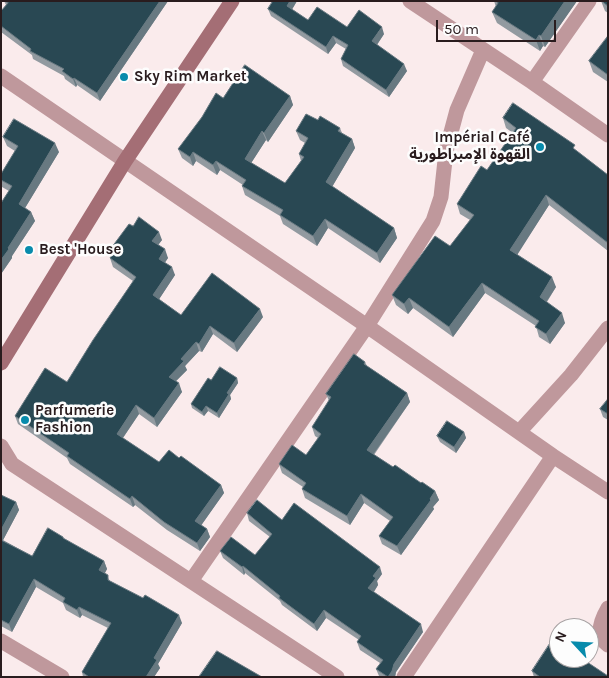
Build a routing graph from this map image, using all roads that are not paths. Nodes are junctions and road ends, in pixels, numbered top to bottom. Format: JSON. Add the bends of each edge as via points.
{"nodes":[{"id":1,"x":232,"y":1,"type":"edge"},
{"id":2,"x":410,"y":1,"type":"edge"},
{"id":3,"x":589,"y":1,"type":"edge"},
{"id":4,"x":483,"y":50,"type":"junction"},
{"id":5,"x":1,"y":76,"type":"edge"},
{"id":6,"x":532,"y":82,"type":"junction"},
{"id":7,"x":608,"y":135,"type":"edge"},
{"id":8,"x":125,"y":161,"type":"junction"},
{"id":9,"x":367,"y":326,"type":"junction"},
{"id":10,"x":608,"y":328,"type":"edge"},
{"id":11,"x":1,"y":363,"type":"edge"},
{"id":12,"x":519,"y":432,"type":"junction"},
{"id":13,"x":1,"y":446,"type":"edge"},
{"id":14,"x":553,"y":456,"type":"junction"},
{"id":15,"x":6,"y":464,"type":"edge"},
{"id":16,"x":608,"y":492,"type":"edge"},
{"id":17,"x":191,"y":581,"type":"junction"},
{"id":18,"x":608,"y":608,"type":"edge"},
{"id":19,"x":1,"y":642,"type":"edge"},
{"id":20,"x":608,"y":645,"type":"edge"},
{"id":21,"x":61,"y":677,"type":"edge"},
{"id":22,"x":337,"y":677,"type":"edge"},
{"id":23,"x":404,"y":677,"type":"edge"}],
"edges":[{"from":1,"to":8,"type":"main road"},
{"from":2,"to":4,"type":"street"},
{"from":3,"to":6,"type":"street"},
{"from":4,"to":6,"type":"street"},
{"from":4,"to":9,"type":"street","via":[[457,110],[446,152],[441,198],[433,221]]},
{"from":5,"to":8,"type":"street"},
{"from":6,"to":7,"type":"street"},
{"from":8,"to":9,"type":"street"},
{"from":8,"to":11,"type":"main road"},
{"from":9,"to":12,"type":"street"},
{"from":9,"to":17,"type":"street"},
{"from":10,"to":12,"type":"street"},
{"from":12,"to":14,"type":"street"},
{"from":13,"to":15,"type":"street"},
{"from":14,"to":16,"type":"street"},
{"from":14,"to":23,"type":"street"},
{"from":15,"to":17,"type":"street"},
{"from":17,"to":22,"type":"street"},
{"from":18,"to":20,"type":"street","via":[[600,633],[602,642]]},
{"from":19,"to":21,"type":"street"}]}
